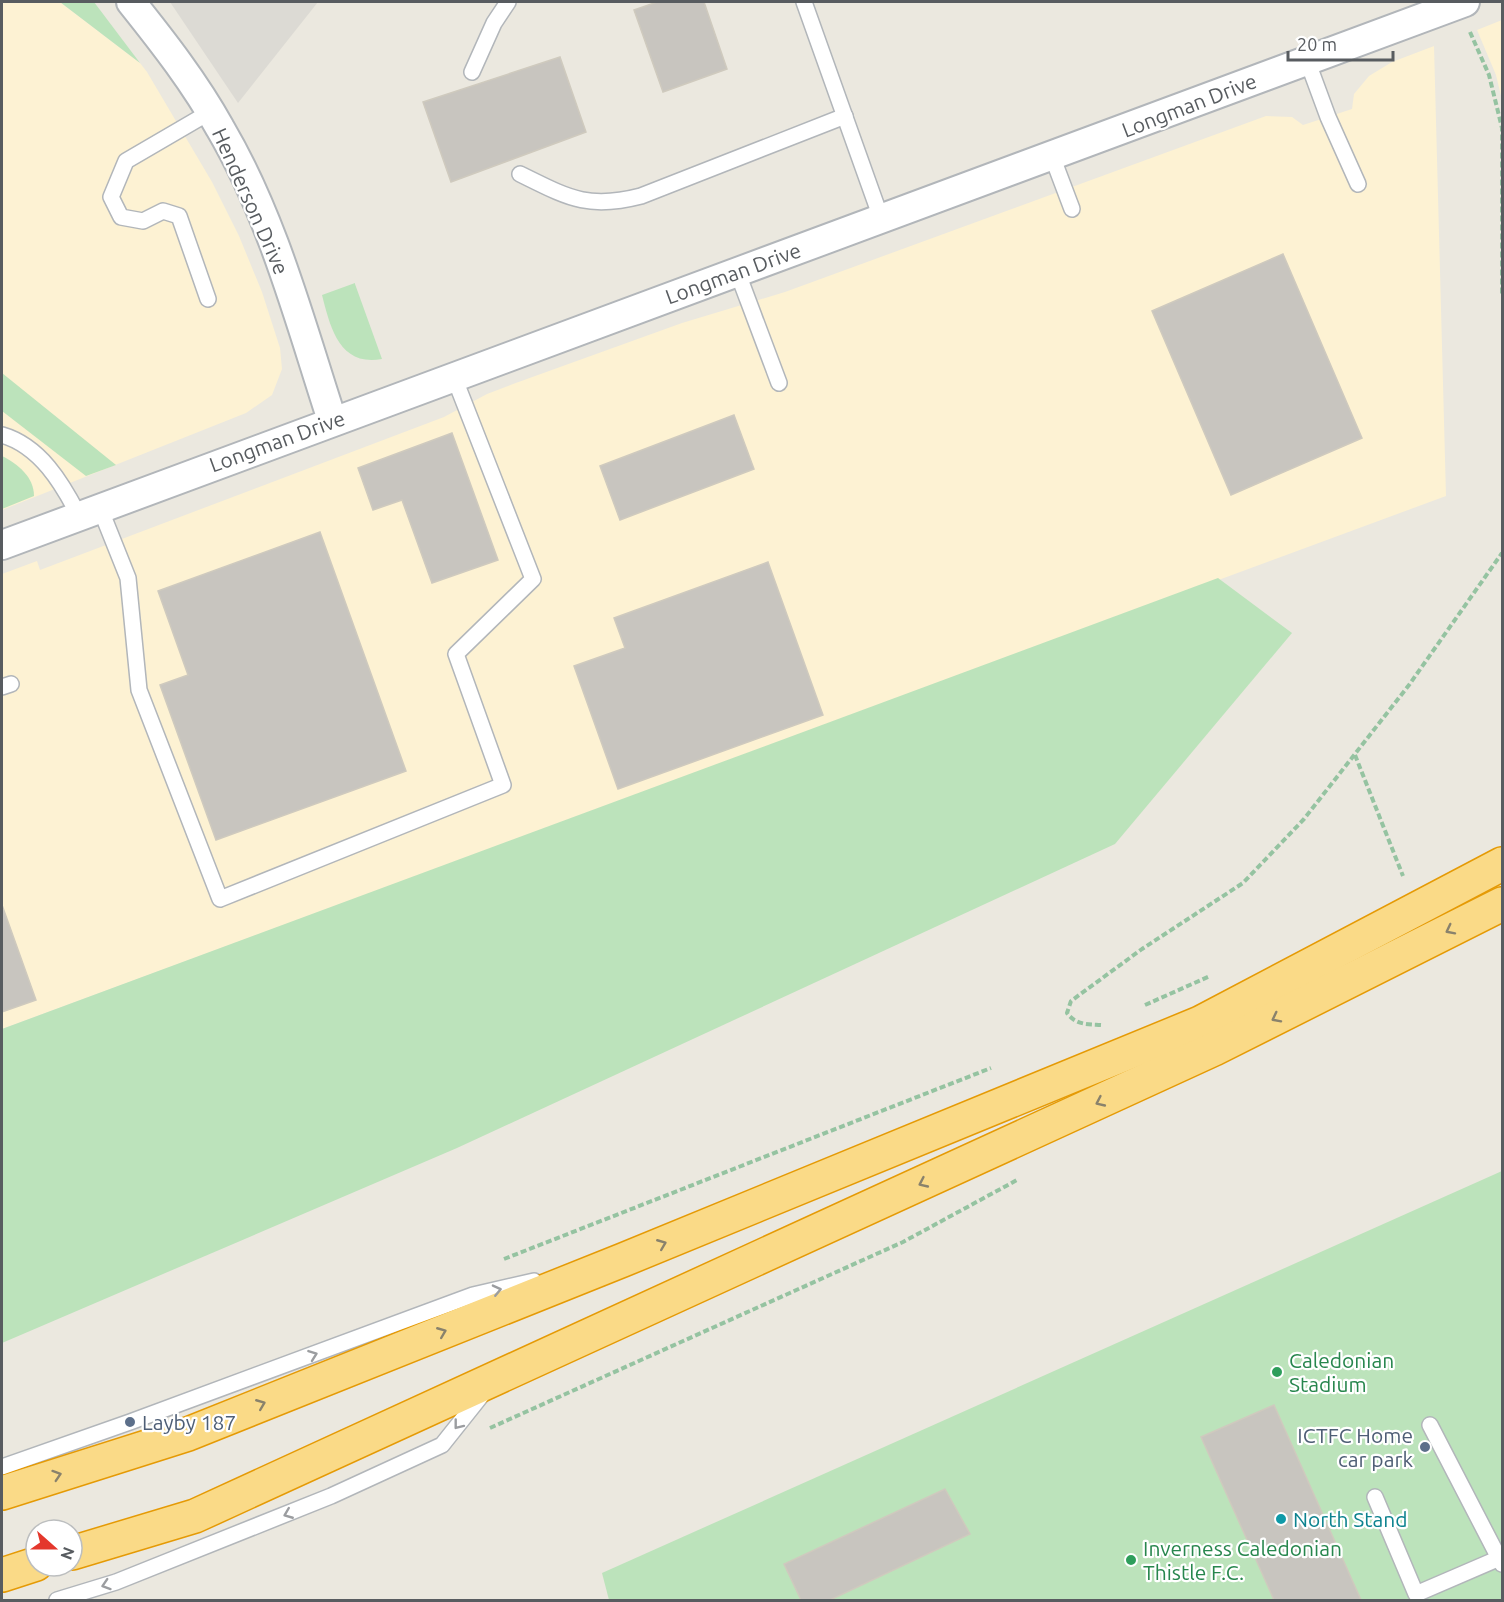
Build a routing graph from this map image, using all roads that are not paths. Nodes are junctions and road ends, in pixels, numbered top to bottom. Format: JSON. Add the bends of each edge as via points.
{"nodes":[{"id":1,"x":132,"y":2,"type":"edge"},
{"id":2,"x":508,"y":2,"type":"edge"},
{"id":3,"x":804,"y":2,"type":"edge"},
{"id":4,"x":1461,"y":3,"type":"edge"},
{"id":5,"x":1307,"y":60,"type":"junction"},
{"id":6,"x":472,"y":72,"type":"dead end"},
{"id":7,"x":210,"y":112,"type":"junction"},
{"id":8,"x":845,"y":116,"type":"junction"},
{"id":9,"x":1052,"y":156,"type":"junction"},
{"id":10,"x":520,"y":174,"type":"dead end"},
{"id":11,"x":1358,"y":184,"type":"dead end"},
{"id":12,"x":1072,"y":209,"type":"dead end"},
{"id":13,"x":881,"y":218,"type":"junction"},
{"id":14,"x":737,"y":272,"type":"junction"},
{"id":15,"x":208,"y":299,"type":"dead end"},
{"id":16,"x":454,"y":377,"type":"junction"},
{"id":17,"x":779,"y":383,"type":"dead end"},
{"id":18,"x":332,"y":420,"type":"junction"},
{"id":19,"x":2,"y":435,"type":"edge"},
{"id":20,"x":90,"y":512,"type":"junction"},
{"id":21,"x":2,"y":545,"type":"edge"},
{"id":22,"x":1503,"y":864,"type":"edge"},
{"id":23,"x":1503,"y":904,"type":"edge"},
{"id":24,"x":623,"y":1260,"type":"junction"},
{"id":25,"x":494,"y":1379,"type":"junction"},
{"id":26,"x":1430,"y":1425,"type":"dead end"},
{"id":27,"x":2,"y":1467,"type":"edge"},
{"id":28,"x":2,"y":1493,"type":"edge"},
{"id":29,"x":1376,"y":1497,"type":"dead end"},
{"id":30,"x":84,"y":1549,"type":"edge"},
{"id":31,"x":1502,"y":1560,"type":"edge"},
{"id":32,"x":24,"y":1568,"type":"edge"},
{"id":33,"x":2,"y":1575,"type":"edge"},
{"id":34,"x":57,"y":1600,"type":"edge"}],
"edges":[{"from":1,"to":7,"type":"street","name":"Henderson Drive","via":[[175,57]]},
{"from":2,"to":6,"type":"lane"},
{"from":3,"to":8,"type":"lane"},
{"from":4,"to":5,"type":"street","name":"Longman Drive"},
{"from":5,"to":9,"type":"street","name":"Longman Drive"},
{"from":5,"to":11,"type":"lane"},
{"from":7,"to":15,"type":"lane","via":[[126,161],[111,197],[122,217],[143,221],[163,211],[179,216]]},
{"from":7,"to":18,"type":"street","name":"Henderson Drive","via":[[256,202],[288,282]]},
{"from":8,"to":10,"type":"lane","via":[[618,202],[593,203],[563,195]]},
{"from":8,"to":13,"type":"lane"},
{"from":9,"to":12,"type":"lane"},
{"from":9,"to":13,"type":"street","name":"Longman Drive"},
{"from":13,"to":14,"type":"street","name":"Longman Drive"},
{"from":14,"to":16,"type":"street","name":"Longman Drive"},
{"from":14,"to":17,"type":"lane"},
{"from":16,"to":18,"type":"street","name":"Longman Drive"},
{"from":16,"to":20,"type":"lane","via":[[533,579],[456,654],[503,785],[220,899],[139,690],[128,578]]},
{"from":18,"to":20,"type":"street","name":"Longman Drive"},
{"from":19,"to":20,"type":"lane","via":[[36,455]]},
{"from":20,"to":21,"type":"street","name":"Longman Drive"},
{"from":24,"to":22,"type":"highway","one_way":true,"via":[[1200,1023]]},
{"from":23,"to":25,"type":"highway","one_way":true,"via":[[1214,1049]]},
{"from":27,"to":24,"type":"lane","one_way":true,"via":[[473,1295]]},
{"from":28,"to":24,"type":"highway","one_way":true,"via":[[188,1434]]},
{"from":25,"to":30,"type":"highway","via":[[195,1516]]},
{"from":25,"to":34,"type":"lane","one_way":true,"via":[[442,1445],[320,1501],[116,1582]]},
{"from":26,"to":31,"type":"lane"},
{"from":29,"to":31,"type":"lane","via":[[1416,1594]]},
{"from":32,"to":33,"type":"highway"}]}
